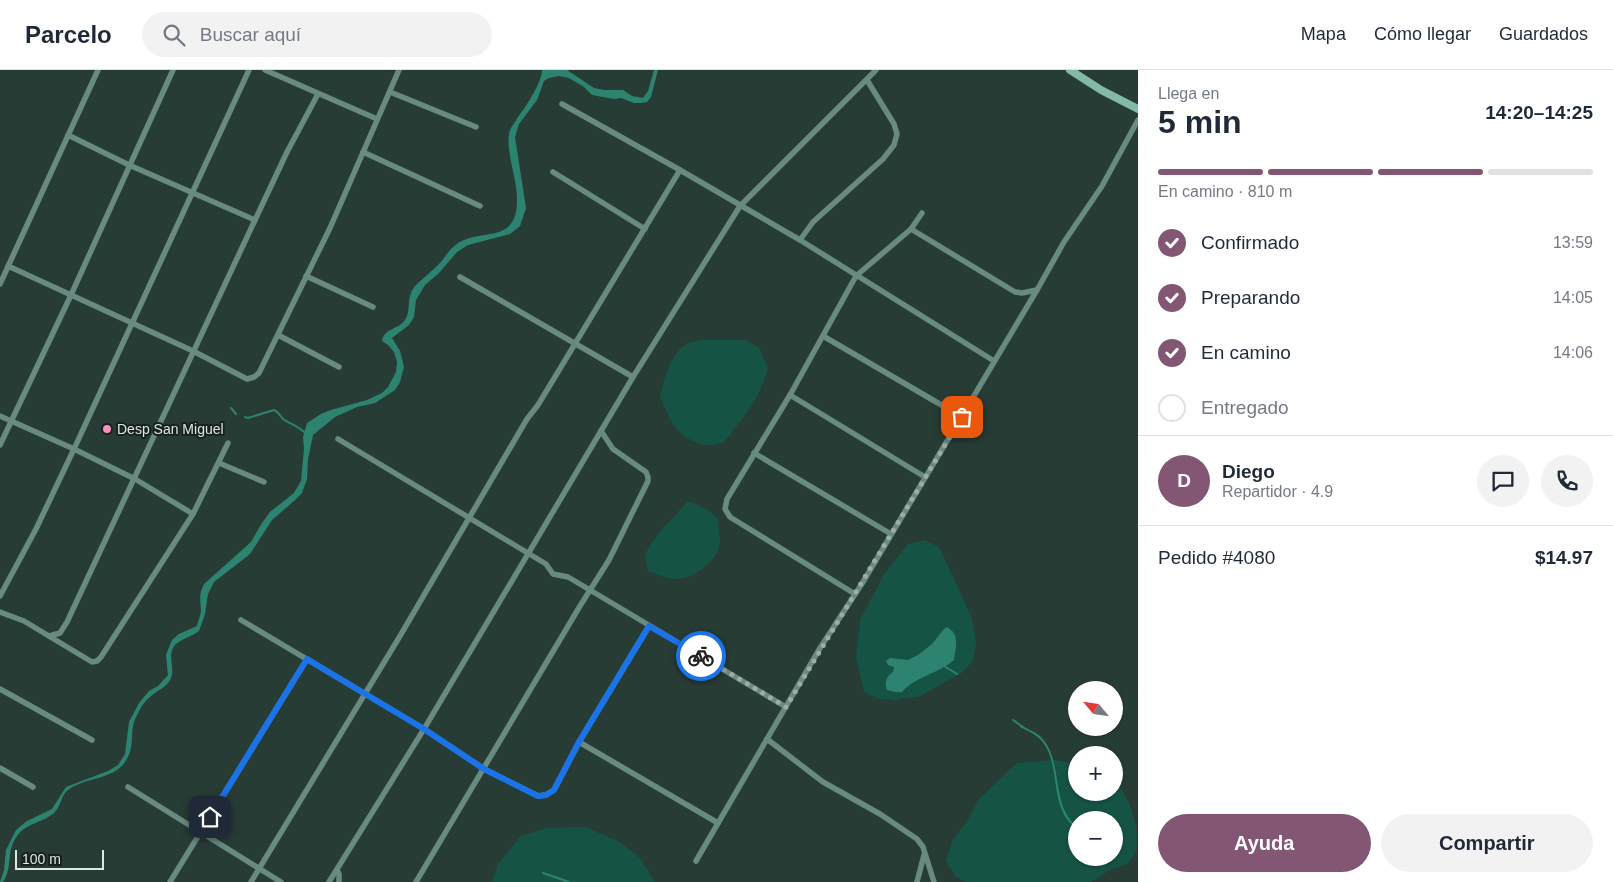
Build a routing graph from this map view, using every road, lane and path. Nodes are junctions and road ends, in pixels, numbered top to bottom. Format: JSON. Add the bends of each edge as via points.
{"nodes":[{"id":1,"x":98,"y":70,"type":"edge"},
{"id":2,"x":173,"y":70,"type":"edge"},
{"id":3,"x":249,"y":70,"type":"edge"},
{"id":4,"x":265,"y":70,"type":"edge"},
{"id":5,"x":399,"y":70,"type":"edge"},
{"id":6,"x":876,"y":70,"type":"edge"},
{"id":7,"x":1070,"y":70,"type":"edge"},
{"id":8,"x":867,"y":80,"type":"junction"},
{"id":9,"x":390,"y":92,"type":"junction"},
{"id":10,"x":318,"y":94,"type":"junction"},
{"id":11,"x":562,"y":104,"type":"dead end"},
{"id":12,"x":1138,"y":109,"type":"edge"},
{"id":13,"x":377,"y":119,"type":"junction"},
{"id":14,"x":1138,"y":120,"type":"edge"},
{"id":15,"x":476,"y":127,"type":"dead end"},
{"id":16,"x":68,"y":135,"type":"junction"},
{"id":17,"x":364,"y":152,"type":"junction"},
{"id":18,"x":130,"y":165,"type":"junction"},
{"id":19,"x":680,"y":170,"type":"junction"},
{"id":20,"x":552,"y":172,"type":"dead end"},
{"id":21,"x":194,"y":192,"type":"junction"},
{"id":22,"x":480,"y":206,"type":"dead end"},
{"id":23,"x":740,"y":206,"type":"junction"},
{"id":24,"x":922,"y":213,"type":"dead end"},
{"id":25,"x":255,"y":220,"type":"junction"},
{"id":26,"x":645,"y":228,"type":"junction"},
{"id":27,"x":910,"y":229,"type":"junction"},
{"id":28,"x":800,"y":240,"type":"junction"},
{"id":29,"x":8,"y":266,"type":"junction"},
{"id":30,"x":306,"y":276,"type":"junction"},
{"id":31,"x":856,"y":276,"type":"junction"},
{"id":32,"x":460,"y":277,"type":"dead end"},
{"id":33,"x":0,"y":284,"type":"edge"},
{"id":34,"x":1037,"y":290,"type":"junction"},
{"id":35,"x":71,"y":295,"type":"junction"},
{"id":36,"x":373,"y":307,"type":"dead end"},
{"id":37,"x":132,"y":323,"type":"junction"},
{"id":38,"x":278,"y":335,"type":"junction"},
{"id":39,"x":823,"y":336,"type":"junction"},
{"id":40,"x":574,"y":343,"type":"junction"},
{"id":41,"x":193,"y":351,"type":"junction"},
{"id":42,"x":994,"y":361,"type":"junction"},
{"id":43,"x":339,"y":367,"type":"dead end"},
{"id":44,"x":633,"y":377,"type":"junction"},
{"id":45,"x":790,"y":395,"type":"junction"},
{"id":46,"x":0,"y":416,"type":"edge"},
{"id":47,"x":962,"y":417,"type":"junction"},
{"id":48,"x":11,"y":421,"type":"junction"},
{"id":49,"x":601,"y":431,"type":"junction"},
{"id":50,"x":338,"y":439,"type":"dead end"},
{"id":51,"x":228,"y":443,"type":"dead end"},
{"id":52,"x":0,"y":445,"type":"edge"},
{"id":53,"x":74,"y":449,"type":"junction"},
{"id":54,"x":754,"y":453,"type":"junction"},
{"id":55,"x":219,"y":463,"type":"junction"},
{"id":56,"x":925,"y":477,"type":"junction"},
{"id":57,"x":135,"y":479,"type":"junction"},
{"id":58,"x":264,"y":482,"type":"dead end"},
{"id":59,"x":193,"y":514,"type":"junction"},
{"id":60,"x":469,"y":518,"type":"junction"},
{"id":61,"x":891,"y":534,"type":"junction"},
{"id":62,"x":528,"y":554,"type":"junction"},
{"id":63,"x":590,"y":590,"type":"junction"},
{"id":64,"x":855,"y":594,"type":"junction"},
{"id":65,"x":0,"y":596,"type":"edge"},
{"id":66,"x":0,"y":612,"type":"edge"},
{"id":67,"x":241,"y":620,"type":"dead end"},
{"id":68,"x":649,"y":626,"type":"junction"},
{"id":69,"x":49,"y":636,"type":"junction"},
{"id":70,"x":307,"y":659,"type":"junction"},
{"id":71,"x":373,"y":680,"type":"junction"},
{"id":72,"x":0,"y":689,"type":"edge"},
{"id":73,"x":357,"y":689,"type":"junction"},
{"id":74,"x":365,"y":694,"type":"junction"},
{"id":75,"x":786,"y":707,"type":"junction"},
{"id":76,"x":424,"y":729,"type":"junction"},
{"id":77,"x":767,"y":739,"type":"junction"},
{"id":78,"x":92,"y":740,"type":"dead end"},
{"id":79,"x":579,"y":742,"type":"junction"},
{"id":80,"x":0,"y":768,"type":"edge"},
{"id":81,"x":484,"y":769,"type":"junction"},
{"id":82,"x":33,"y":787,"type":"dead end"},
{"id":83,"x":128,"y":787,"type":"dead end"},
{"id":84,"x":718,"y":824,"type":"junction"},
{"id":85,"x":201,"y":832,"type":"junction"},
{"id":86,"x":925,"y":853,"type":"junction"},
{"id":87,"x":696,"y":861,"type":"dead end"},
{"id":88,"x":259,"y":868,"type":"junction"},
{"id":89,"x":337,"y":870,"type":"junction"},
{"id":90,"x":170,"y":882,"type":"edge"},
{"id":91,"x":251,"y":882,"type":"edge"},
{"id":92,"x":281,"y":882,"type":"edge"},
{"id":93,"x":329,"y":882,"type":"edge"},
{"id":94,"x":339,"y":882,"type":"edge"},
{"id":95,"x":416,"y":882,"type":"edge"},
{"id":96,"x":917,"y":882,"type":"edge"},
{"id":97,"x":934,"y":882,"type":"edge"}],
"edges":[{"from":1,"to":16,"type":"street"},
{"from":2,"to":18,"type":"street"},
{"from":3,"to":21,"type":"street"},
{"from":4,"to":10,"type":"street"},
{"from":5,"to":9,"type":"street"},
{"from":6,"to":8,"type":"street"},
{"from":7,"to":12,"type":"main road"},
{"from":8,"to":23,"type":"street"},
{"from":8,"to":28,"type":"street","via":[[894,124],[897,134],[894,145],[813,222]]},
{"from":9,"to":13,"type":"street"},
{"from":9,"to":15,"type":"street"},
{"from":10,"to":13,"type":"street"},
{"from":10,"to":25,"type":"street"},
{"from":11,"to":19,"type":"street"},
{"from":13,"to":17,"type":"street"},
{"from":14,"to":34,"type":"street","via":[[1102,186],[1064,242]]},
{"from":16,"to":18,"type":"street"},
{"from":16,"to":29,"type":"street"},
{"from":17,"to":22,"type":"street"},
{"from":17,"to":30,"type":"street"},
{"from":18,"to":21,"type":"street"},
{"from":18,"to":35,"type":"street"},
{"from":19,"to":23,"type":"street"},
{"from":19,"to":26,"type":"street"},
{"from":20,"to":26,"type":"street"},
{"from":21,"to":25,"type":"street"},
{"from":21,"to":37,"type":"street"},
{"from":23,"to":28,"type":"street"},
{"from":23,"to":44,"type":"street"},
{"from":24,"to":27,"type":"street"},
{"from":25,"to":41,"type":"street"},
{"from":26,"to":40,"type":"street"},
{"from":27,"to":31,"type":"street"},
{"from":27,"to":34,"type":"street","via":[[1015,292]]},
{"from":28,"to":31,"type":"street"},
{"from":29,"to":33,"type":"street"},
{"from":29,"to":35,"type":"street"},
{"from":30,"to":36,"type":"street"},
{"from":30,"to":38,"type":"street"},
{"from":31,"to":39,"type":"street"},
{"from":31,"to":42,"type":"street"},
{"from":32,"to":40,"type":"street"},
{"from":34,"to":42,"type":"street"},
{"from":35,"to":37,"type":"street"},
{"from":35,"to":48,"type":"street"},
{"from":37,"to":41,"type":"street"},
{"from":37,"to":53,"type":"street"},
{"from":38,"to":41,"type":"street","via":[[259,374],[247,379]]},
{"from":38,"to":43,"type":"street"},
{"from":39,"to":45,"type":"street"},
{"from":39,"to":47,"type":"street"},
{"from":40,"to":44,"type":"street"},
{"from":40,"to":60,"type":"street"},
{"from":41,"to":57,"type":"street"},
{"from":42,"to":47,"type":"street"},
{"from":44,"to":49,"type":"street"},
{"from":45,"to":54,"type":"street"},
{"from":45,"to":56,"type":"street"},
{"from":46,"to":48,"type":"street"},
{"from":47,"to":56,"type":"street"},
{"from":48,"to":52,"type":"street"},
{"from":48,"to":53,"type":"street"},
{"from":49,"to":62,"type":"street"},
{"from":49,"to":63,"type":"street","via":[[613,449],[646,472],[648,481],[610,560]]},
{"from":50,"to":60,"type":"street"},
{"from":51,"to":55,"type":"street"},
{"from":53,"to":57,"type":"street"},
{"from":53,"to":65,"type":"street"},
{"from":54,"to":61,"type":"street"},
{"from":54,"to":64,"type":"street","via":[[726,499],[725,508],[730,517]]},
{"from":55,"to":58,"type":"street"},
{"from":55,"to":59,"type":"street"},
{"from":56,"to":61,"type":"street"},
{"from":57,"to":59,"type":"street"},
{"from":57,"to":69,"type":"street","via":[[63,630]]},
{"from":59,"to":69,"type":"street","via":[[97,661],[92,662]]},
{"from":60,"to":62,"type":"street"},
{"from":60,"to":71,"type":"street"},
{"from":61,"to":64,"type":"street"},
{"from":62,"to":63,"type":"street","via":[[546,564],[553,574],[568,577]]},
{"from":62,"to":76,"type":"street"},
{"from":63,"to":68,"type":"street"},
{"from":63,"to":81,"type":"street"},
{"from":64,"to":75,"type":"street"},
{"from":66,"to":69,"type":"street"},
{"from":67,"to":70,"type":"street"},
{"from":68,"to":75,"type":"street"},
{"from":68,"to":79,"type":"street"},
{"from":70,"to":73,"type":"street"},
{"from":70,"to":85,"type":"street"},
{"from":71,"to":73,"type":"street"},
{"from":71,"to":74,"type":"street"},
{"from":72,"to":78,"type":"street"},
{"from":73,"to":74,"type":"street"},
{"from":74,"to":76,"type":"street"},
{"from":74,"to":88,"type":"street"},
{"from":75,"to":77,"type":"street"},
{"from":76,"to":81,"type":"street"},
{"from":76,"to":89,"type":"street"},
{"from":77,"to":84,"type":"street"},
{"from":77,"to":86,"type":"street","via":[[823,782],[911,834]]},
{"from":79,"to":81,"type":"street","via":[[554,790],[546,795],[538,796]]},
{"from":79,"to":84,"type":"street"},
{"from":80,"to":82,"type":"street"},
{"from":81,"to":95,"type":"street"},
{"from":83,"to":85,"type":"street"},
{"from":84,"to":87,"type":"street"},
{"from":85,"to":88,"type":"street"},
{"from":85,"to":90,"type":"street"},
{"from":86,"to":96,"type":"street"},
{"from":86,"to":97,"type":"street"},
{"from":88,"to":91,"type":"street"},
{"from":88,"to":92,"type":"street"},
{"from":89,"to":93,"type":"street"},
{"from":89,"to":94,"type":"street"}]}
